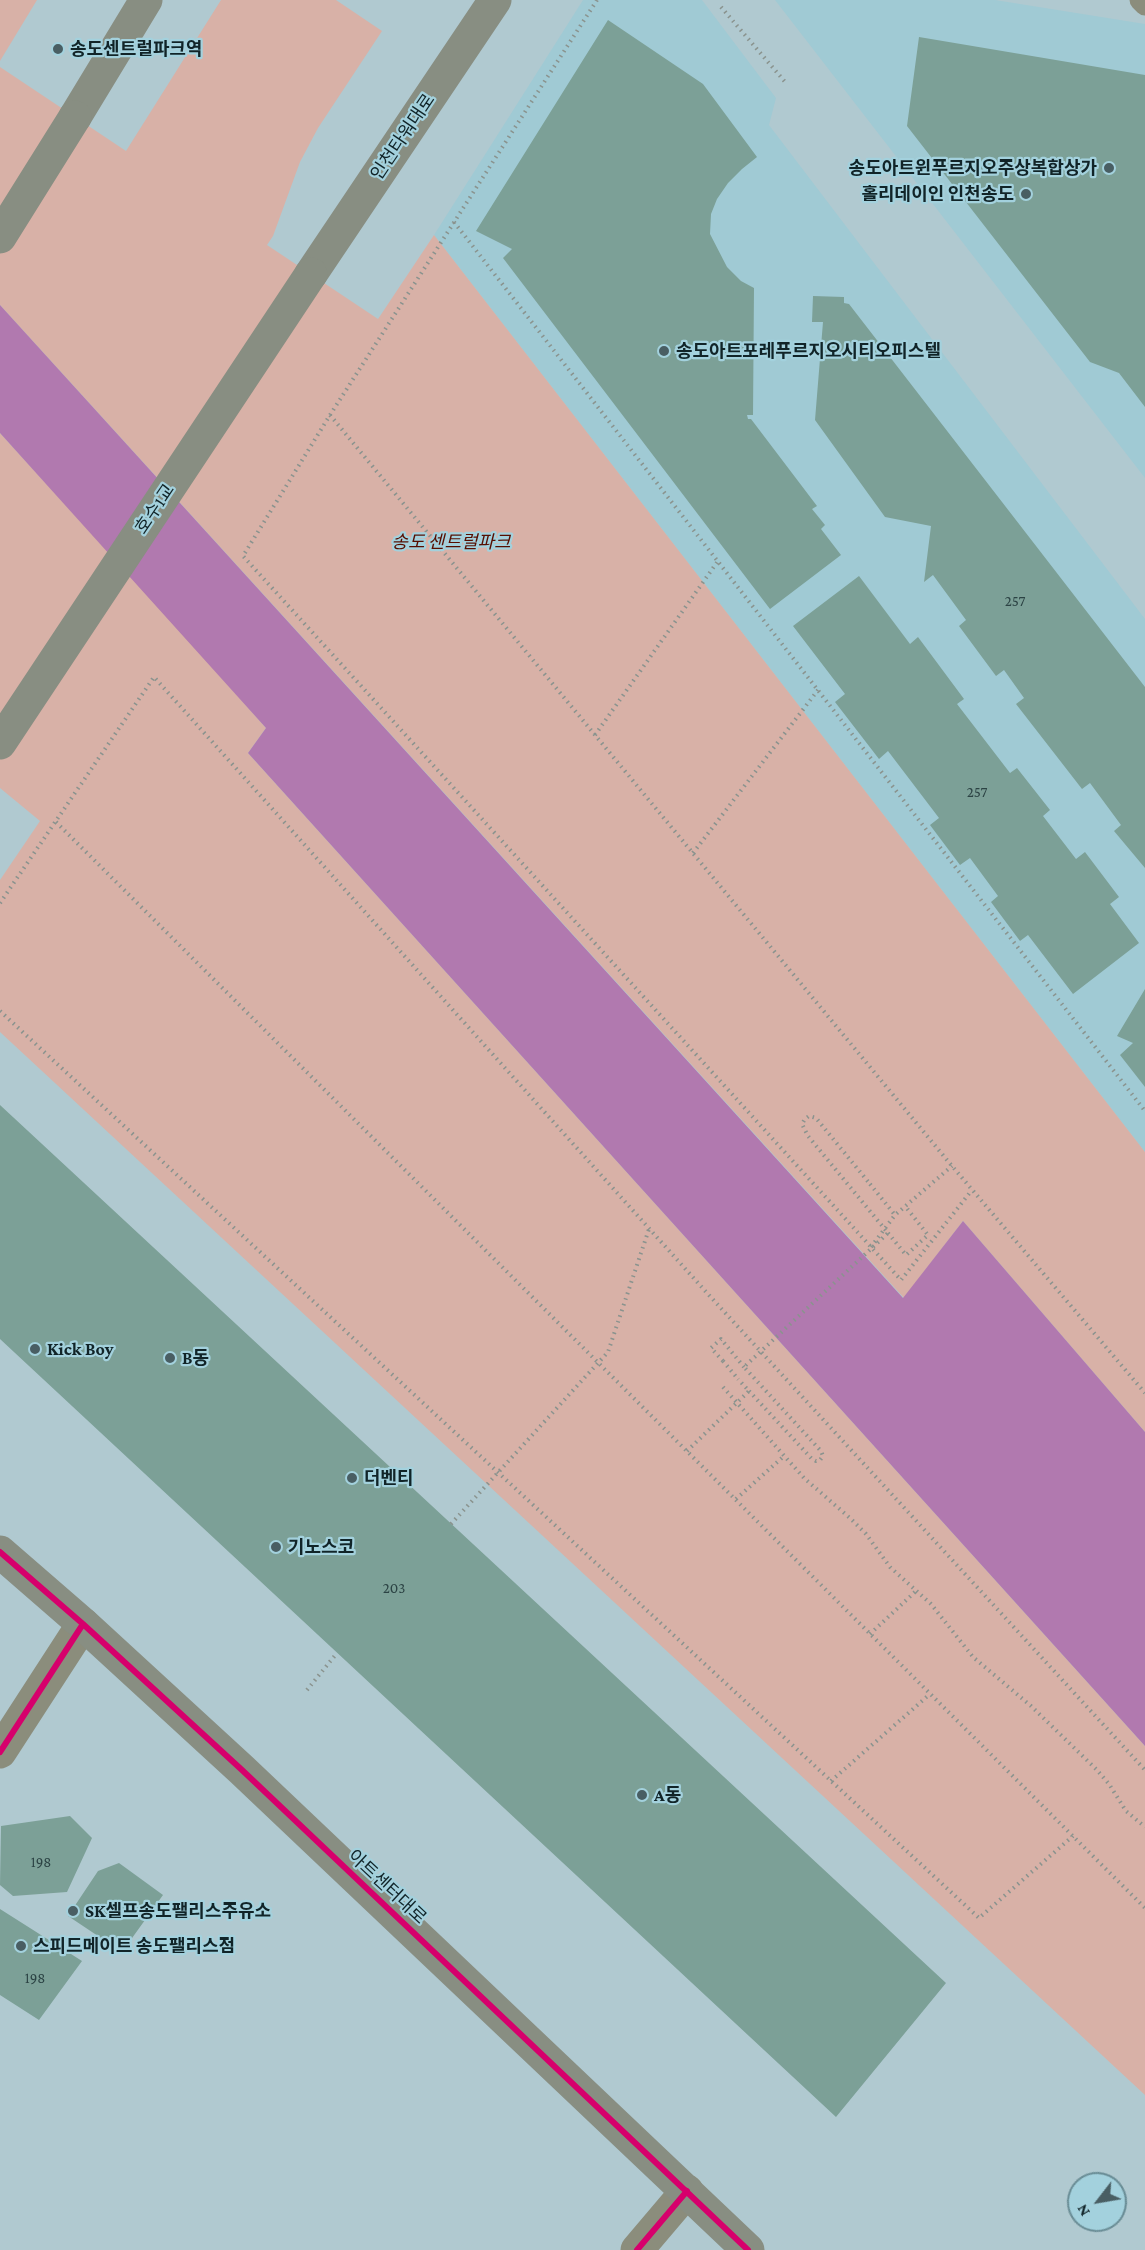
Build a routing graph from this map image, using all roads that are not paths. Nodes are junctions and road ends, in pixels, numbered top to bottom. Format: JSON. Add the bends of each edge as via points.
{"nodes":[{"id":1,"x":146,"y":0,"type":"edge"},
{"id":2,"x":495,"y":0,"type":"edge"},
{"id":3,"x":1140,"y":0,"type":"edge"},
{"id":4,"x":1145,"y":5,"type":"edge"},
{"id":5,"x":0,"y":237,"type":"edge"},
{"id":6,"x":311,"y":274,"type":"joint"},
{"id":7,"x":0,"y":743,"type":"edge"},
{"id":8,"x":0,"y":1552,"type":"edge"},
{"id":9,"x":83,"y":1624,"type":"junction"},
{"id":10,"x":0,"y":1752,"type":"edge"},
{"id":11,"x":687,"y":2191,"type":"junction"},
{"id":12,"x":637,"y":2250,"type":"edge"},
{"id":13,"x":748,"y":2250,"type":"edge"}],
"edges":[{"from":1,"to":5,"type":"main road","bridge":true},
{"from":2,"to":6,"type":"main road","name":"인천타워대로"},
{"from":3,"to":4,"type":"lane"},
{"from":6,"to":7,"type":"main road","name":"호수1교","bridge":true},
{"from":8,"to":9,"type":"main road","name":"아트센터대로"},
{"from":9,"to":10,"type":"street"},
{"from":9,"to":11,"type":"main road","name":"아트센터대로"},
{"from":11,"to":12,"type":"street"},
{"from":11,"to":13,"type":"main road","name":"아트센터대로"}]}
